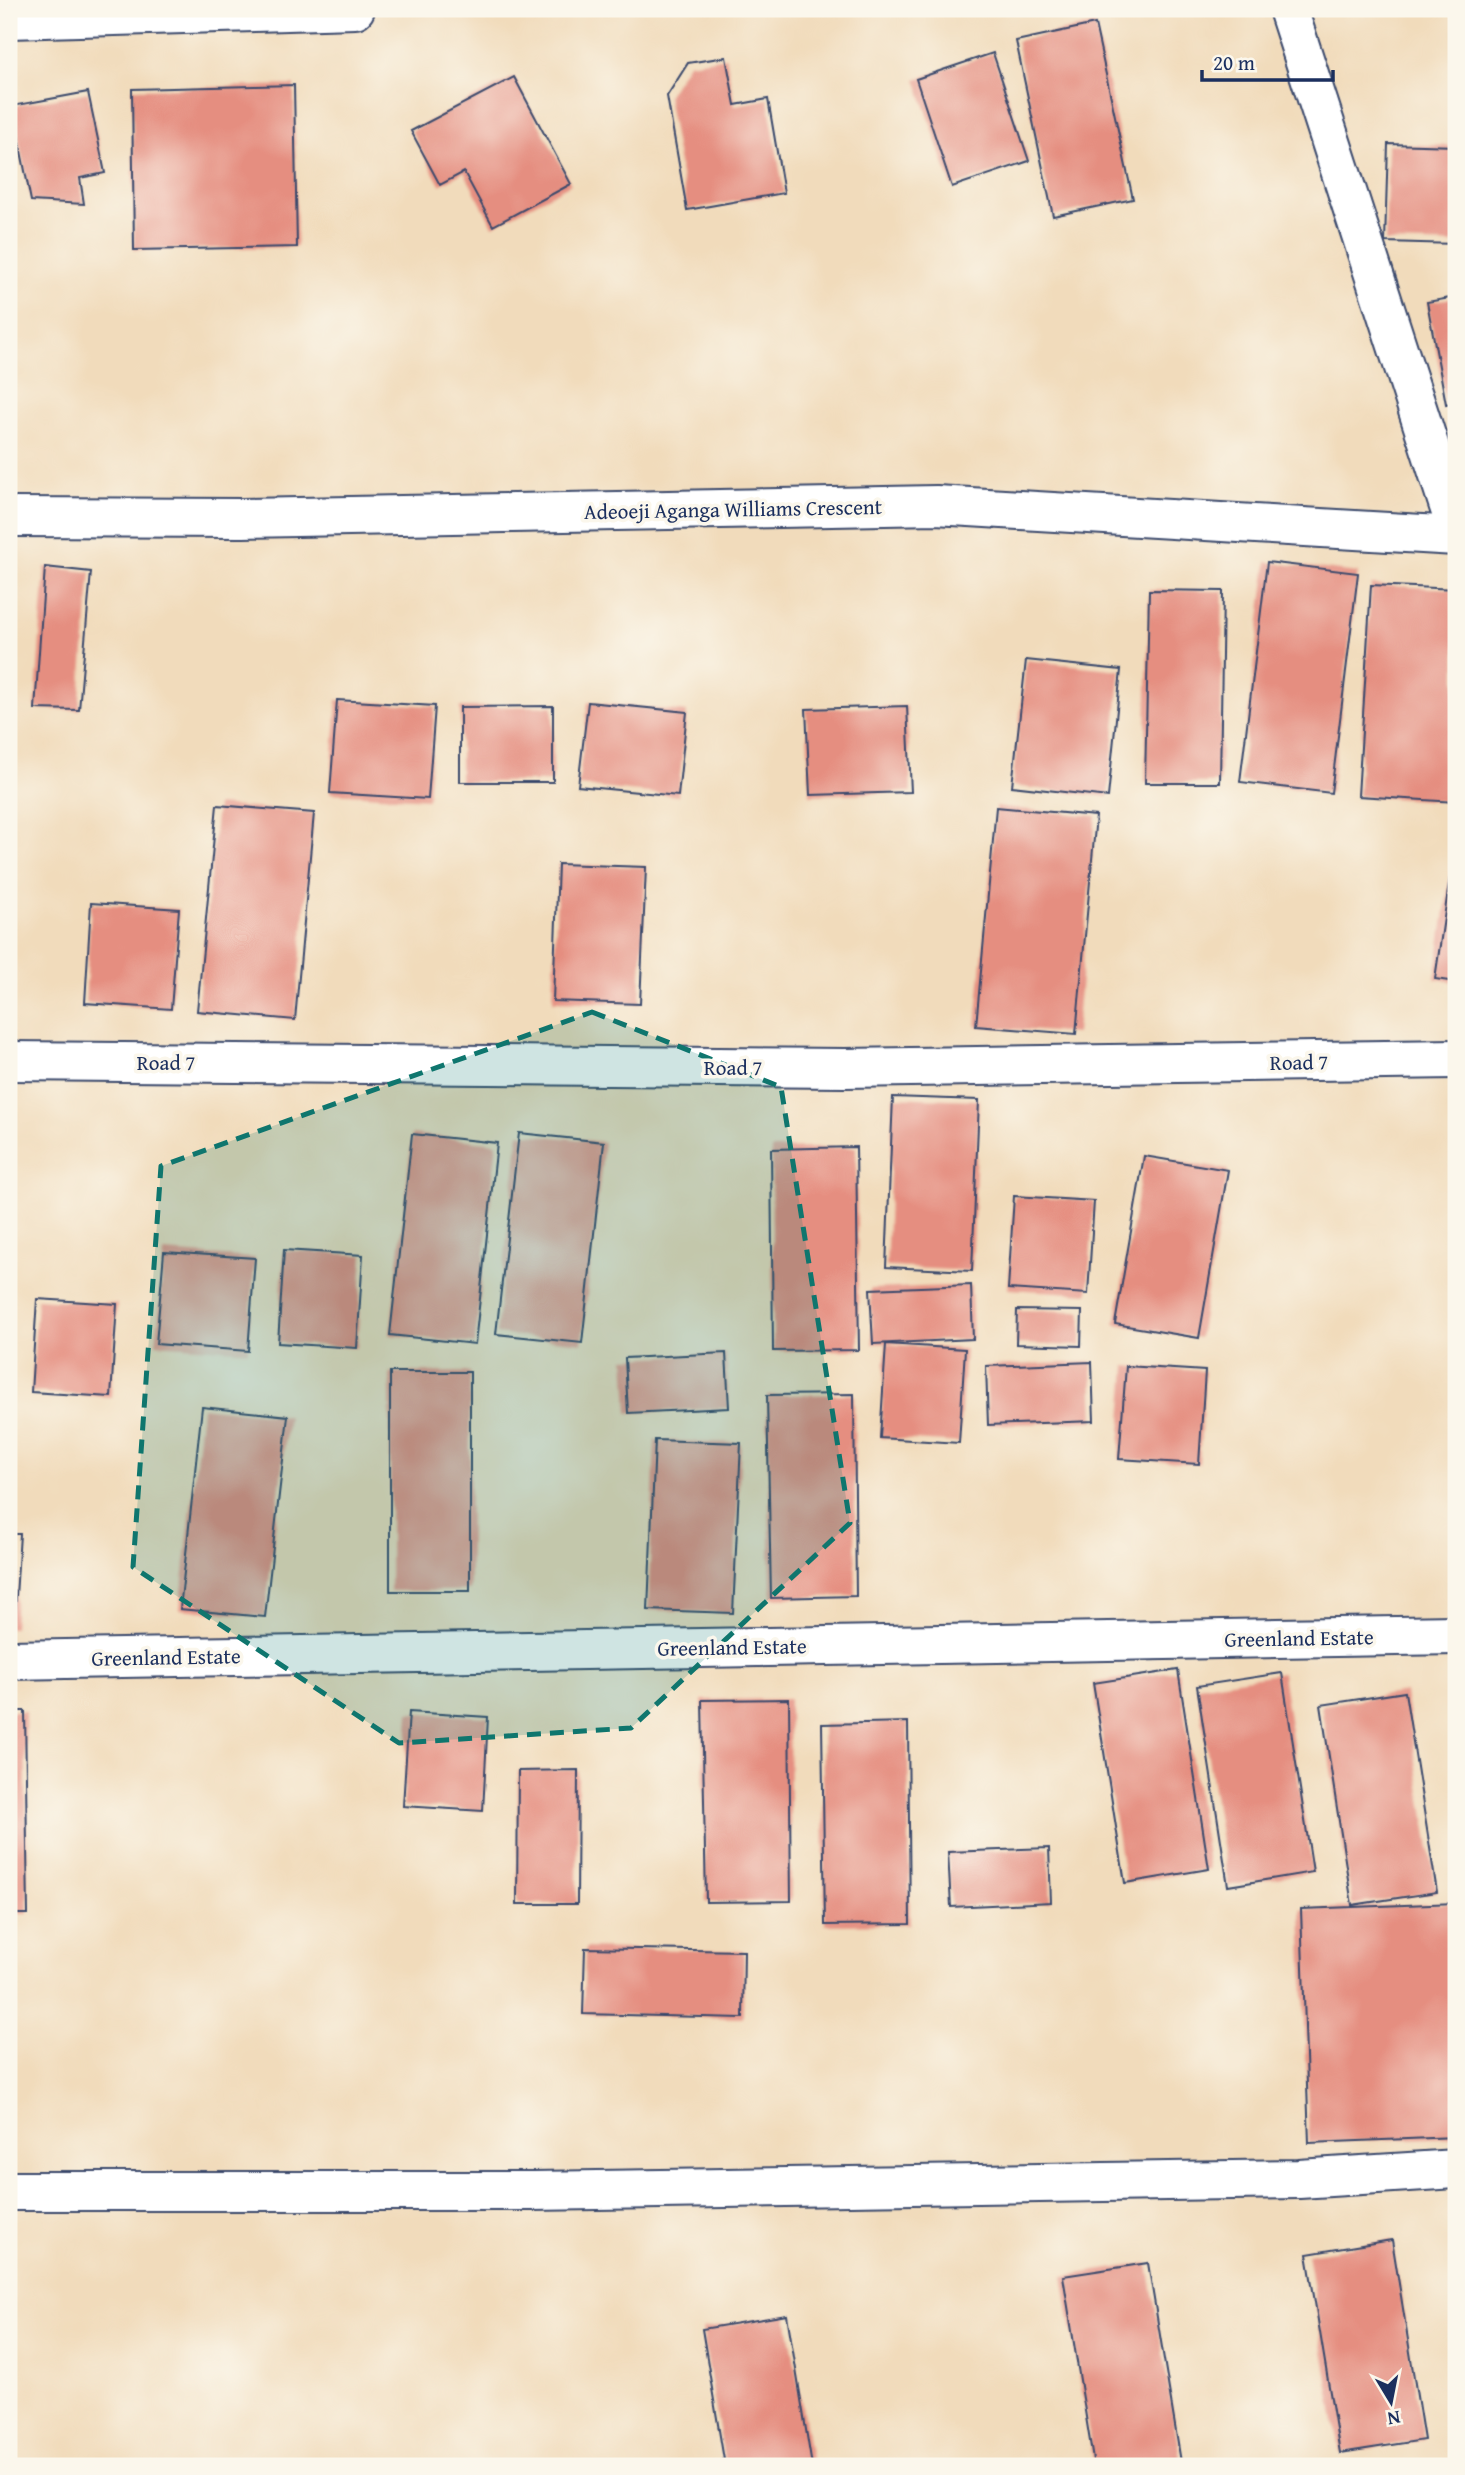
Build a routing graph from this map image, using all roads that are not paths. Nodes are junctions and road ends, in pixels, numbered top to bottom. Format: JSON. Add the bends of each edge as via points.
{"nodes":[{"id":1,"x":355,"y":9,"type":"edge"},
{"id":2,"x":1288,"y":9,"type":"edge"},
{"id":3,"x":9,"y":19,"type":"edge"},
{"id":4,"x":9,"y":517,"type":"edge"},
{"id":5,"x":1456,"y":527,"type":"edge"},
{"id":6,"x":1456,"y":536,"type":"edge"},
{"id":7,"x":1456,"y":1059,"type":"edge"},
{"id":8,"x":9,"y":1061,"type":"edge"},
{"id":9,"x":1456,"y":1635,"type":"edge"},
{"id":10,"x":9,"y":1660,"type":"edge"},
{"id":11,"x":1456,"y":2169,"type":"edge"},
{"id":12,"x":9,"y":2191,"type":"edge"}],
"edges":[{"from":1,"to":3,"type":"street"},
{"from":2,"to":5,"type":"street"},
{"from":4,"to":6,"type":"street","name":"Adeoeji Aganga Williams Crescent","via":[[243,518],[936,505]]},
{"from":7,"to":8,"type":"street","name":"Road 7","via":[[845,1068]]},
{"from":9,"to":10,"type":"street","name":"Greenland Estate"},
{"from":11,"to":12,"type":"street","via":[[1299,2179],[547,2191]]}]}
